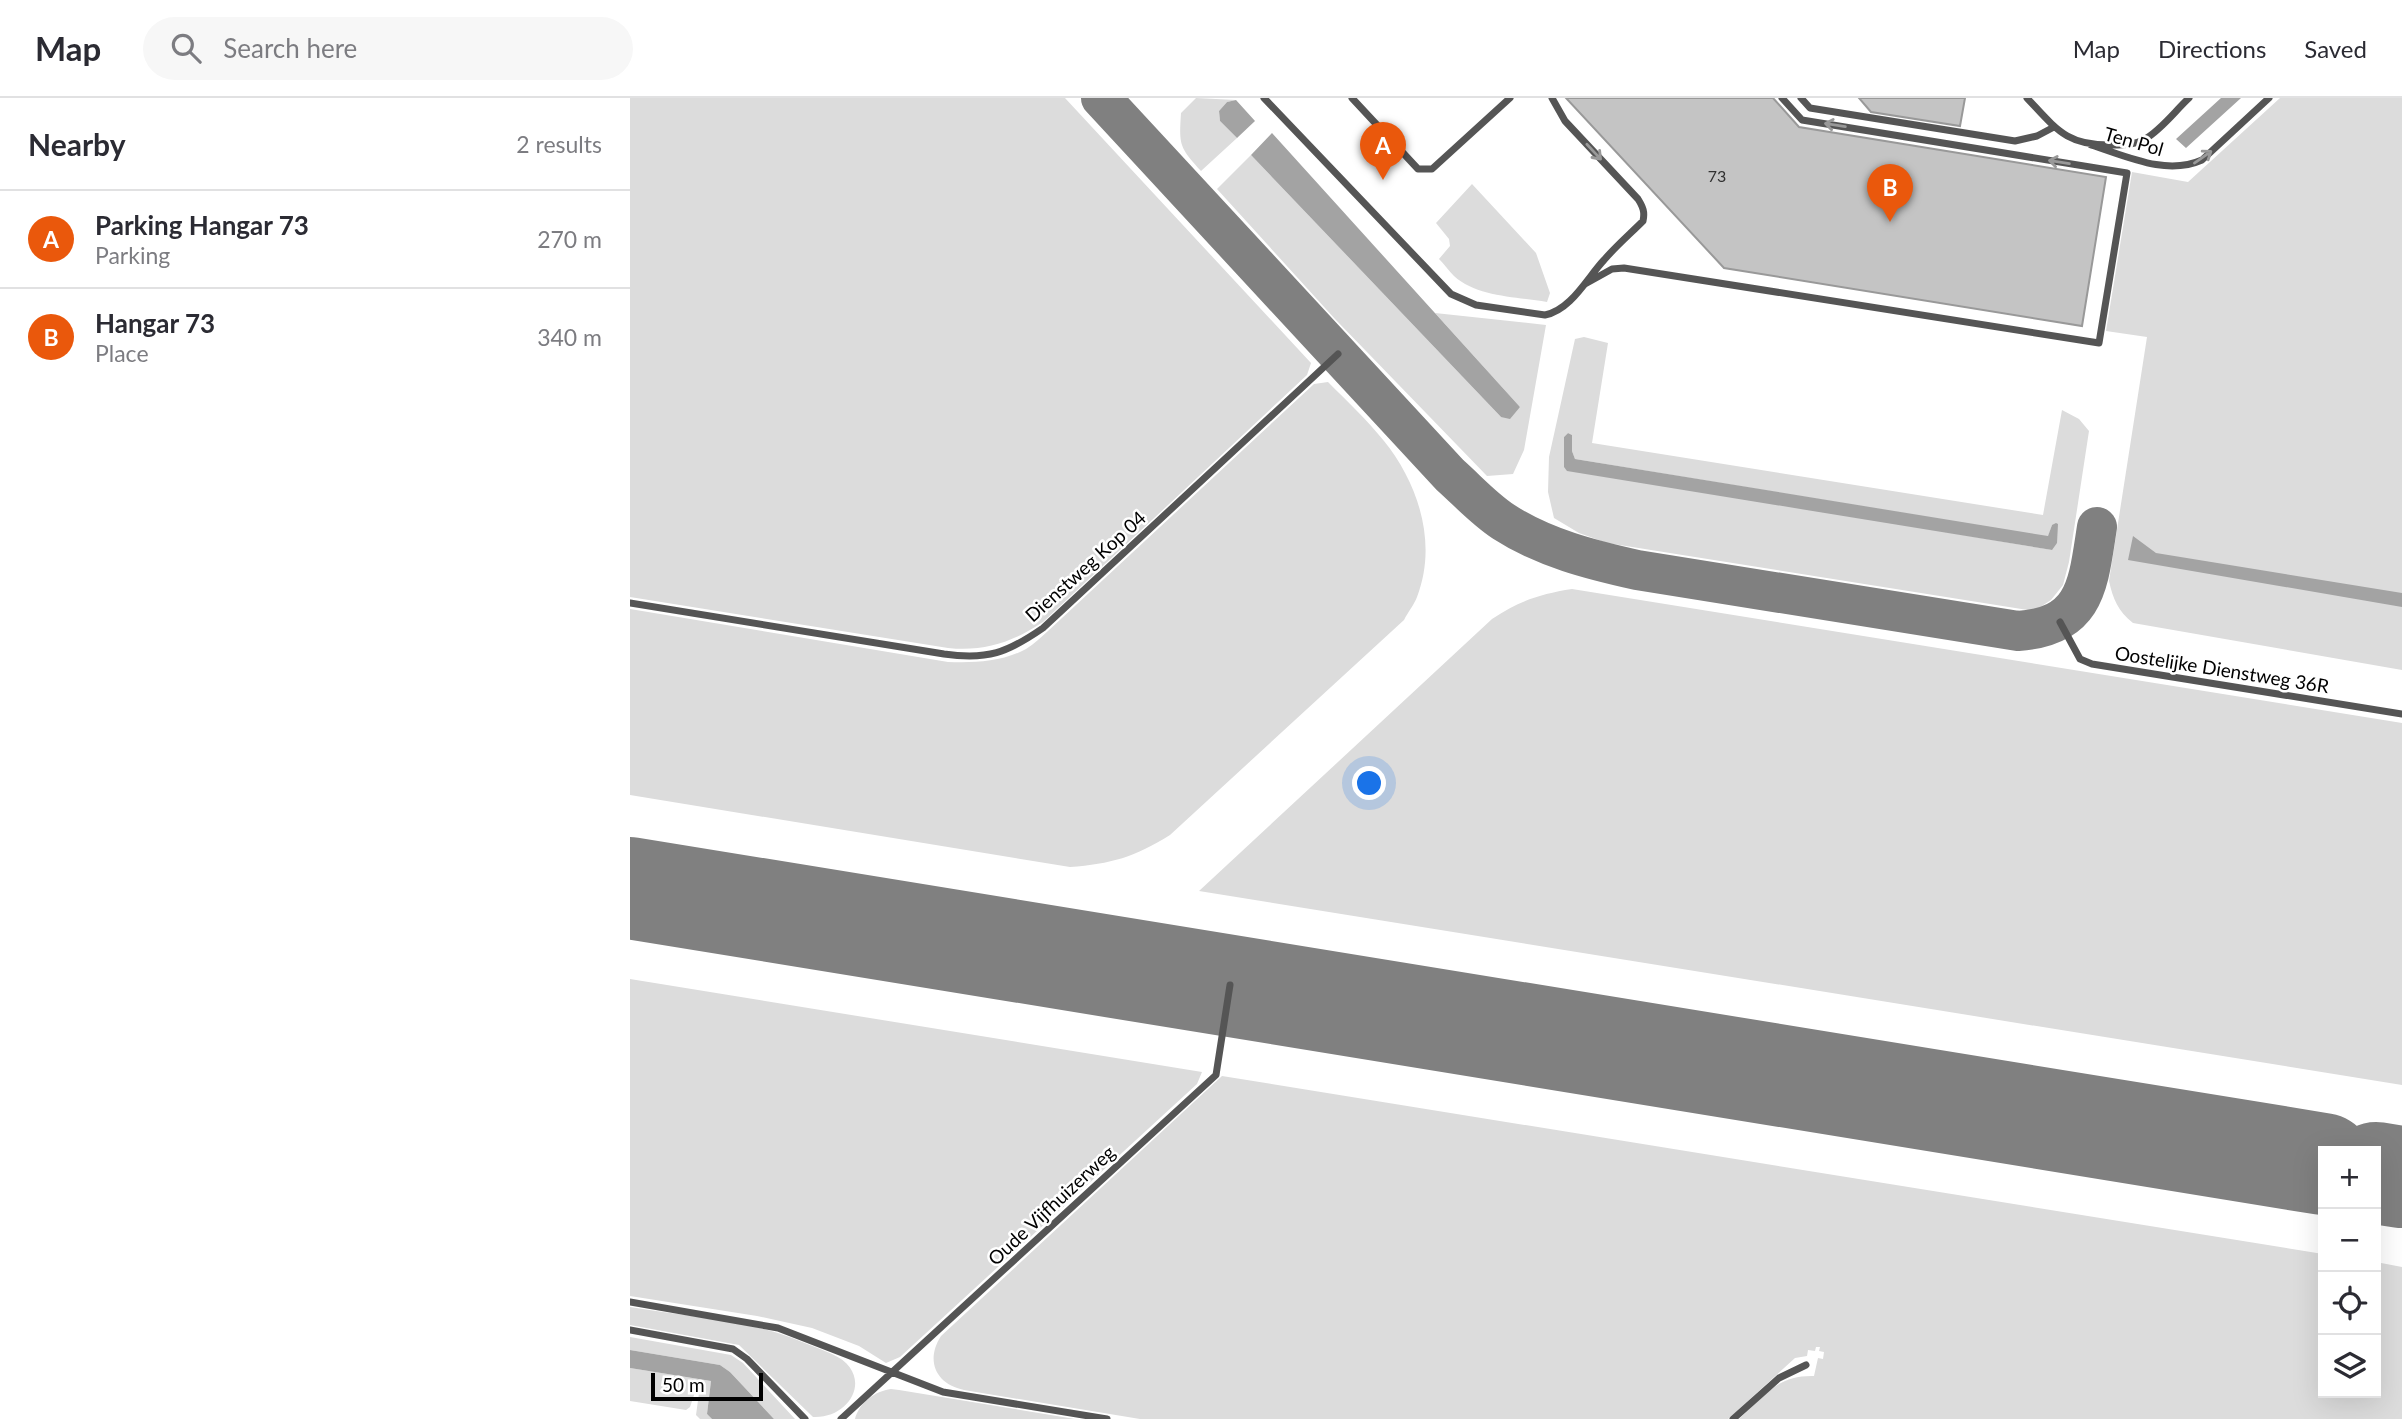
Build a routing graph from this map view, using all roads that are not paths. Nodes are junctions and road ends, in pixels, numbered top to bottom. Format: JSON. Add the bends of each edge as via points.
{"nodes":[{"id":1,"x":1264,"y":98,"type":"edge"},
{"id":2,"x":1352,"y":98,"type":"edge"},
{"id":3,"x":1510,"y":98,"type":"edge"},
{"id":4,"x":1552,"y":98,"type":"edge"},
{"id":5,"x":1782,"y":98,"type":"edge"},
{"id":6,"x":1801,"y":98,"type":"edge"},
{"id":7,"x":2027,"y":98,"type":"edge"},
{"id":8,"x":2189,"y":98,"type":"edge"},
{"id":9,"x":2269,"y":98,"type":"edge"},
{"id":10,"x":2054,"y":127,"type":"junction"},
{"id":11,"x":2091,"y":145,"type":"junction"},
{"id":12,"x":1585,"y":284,"type":"junction"},
{"id":13,"x":1338,"y":354,"type":"dead end"},
{"id":14,"x":630,"y":603,"type":"edge"},
{"id":15,"x":2060,"y":622,"type":"dead end"},
{"id":16,"x":2402,"y":714,"type":"edge"},
{"id":17,"x":1230,"y":985,"type":"dead end"},
{"id":18,"x":630,"y":1302,"type":"edge"},
{"id":19,"x":630,"y":1330,"type":"edge"},
{"id":20,"x":1806,"y":1365,"type":"dead end"},
{"id":21,"x":891,"y":1373,"type":"junction"},
{"id":22,"x":805,"y":1419,"type":"edge"},
{"id":23,"x":841,"y":1419,"type":"edge"},
{"id":24,"x":1107,"y":1419,"type":"edge"},
{"id":25,"x":1733,"y":1419,"type":"edge"}],
"edges":[{"from":1,"to":12,"type":"lane","via":[[1451,294],[1476,305],[1545,315],[1554,313]]},
{"from":2,"to":3,"type":"lane","via":[[1419,169],[1432,169]]},
{"from":4,"to":12,"type":"lane","one_way":true,"via":[[1565,121],[1644,207],[1643,221]]},
{"from":12,"to":5,"type":"lane","one_way":true,"via":[[1612,269],[1624,268],[2099,343],[2127,173],[1802,120]]},
{"from":6,"to":10,"type":"lane","via":[[1811,108],[2015,141]]},
{"from":7,"to":10,"type":"lane","name":"Ten Pol"},
{"from":8,"to":11,"type":"lane","via":[[2147,138],[2132,145]]},
{"from":11,"to":9,"type":"lane","name":"Ten Pol","one_way":true,"via":[[2162,166],[2189,166],[2202,160]]},
{"from":10,"to":11,"type":"lane","name":"Ten Pol","via":[[2070,139]]},
{"from":13,"to":14,"type":"lane","name":"Dienstweg Kop 04","via":[[1043,628],[1000,653],[944,654]]},
{"from":15,"to":16,"type":"lane","name":"Oostelijke Dienstweg 36R","via":[[2080,659],[2092,664]]},
{"from":17,"to":21,"type":"lane","name":"Oude Vijfhuizerweg","via":[[1216,1075]]},
{"from":18,"to":21,"type":"lane","via":[[769,1325]]},
{"from":19,"to":22,"type":"lane","via":[[733,1349]]},
{"from":20,"to":25,"type":"lane","via":[[1779,1378]]},
{"from":21,"to":23,"type":"lane","name":"Oude Vijfhuizerweg"},
{"from":21,"to":24,"type":"lane","via":[[943,1392]]}]}
